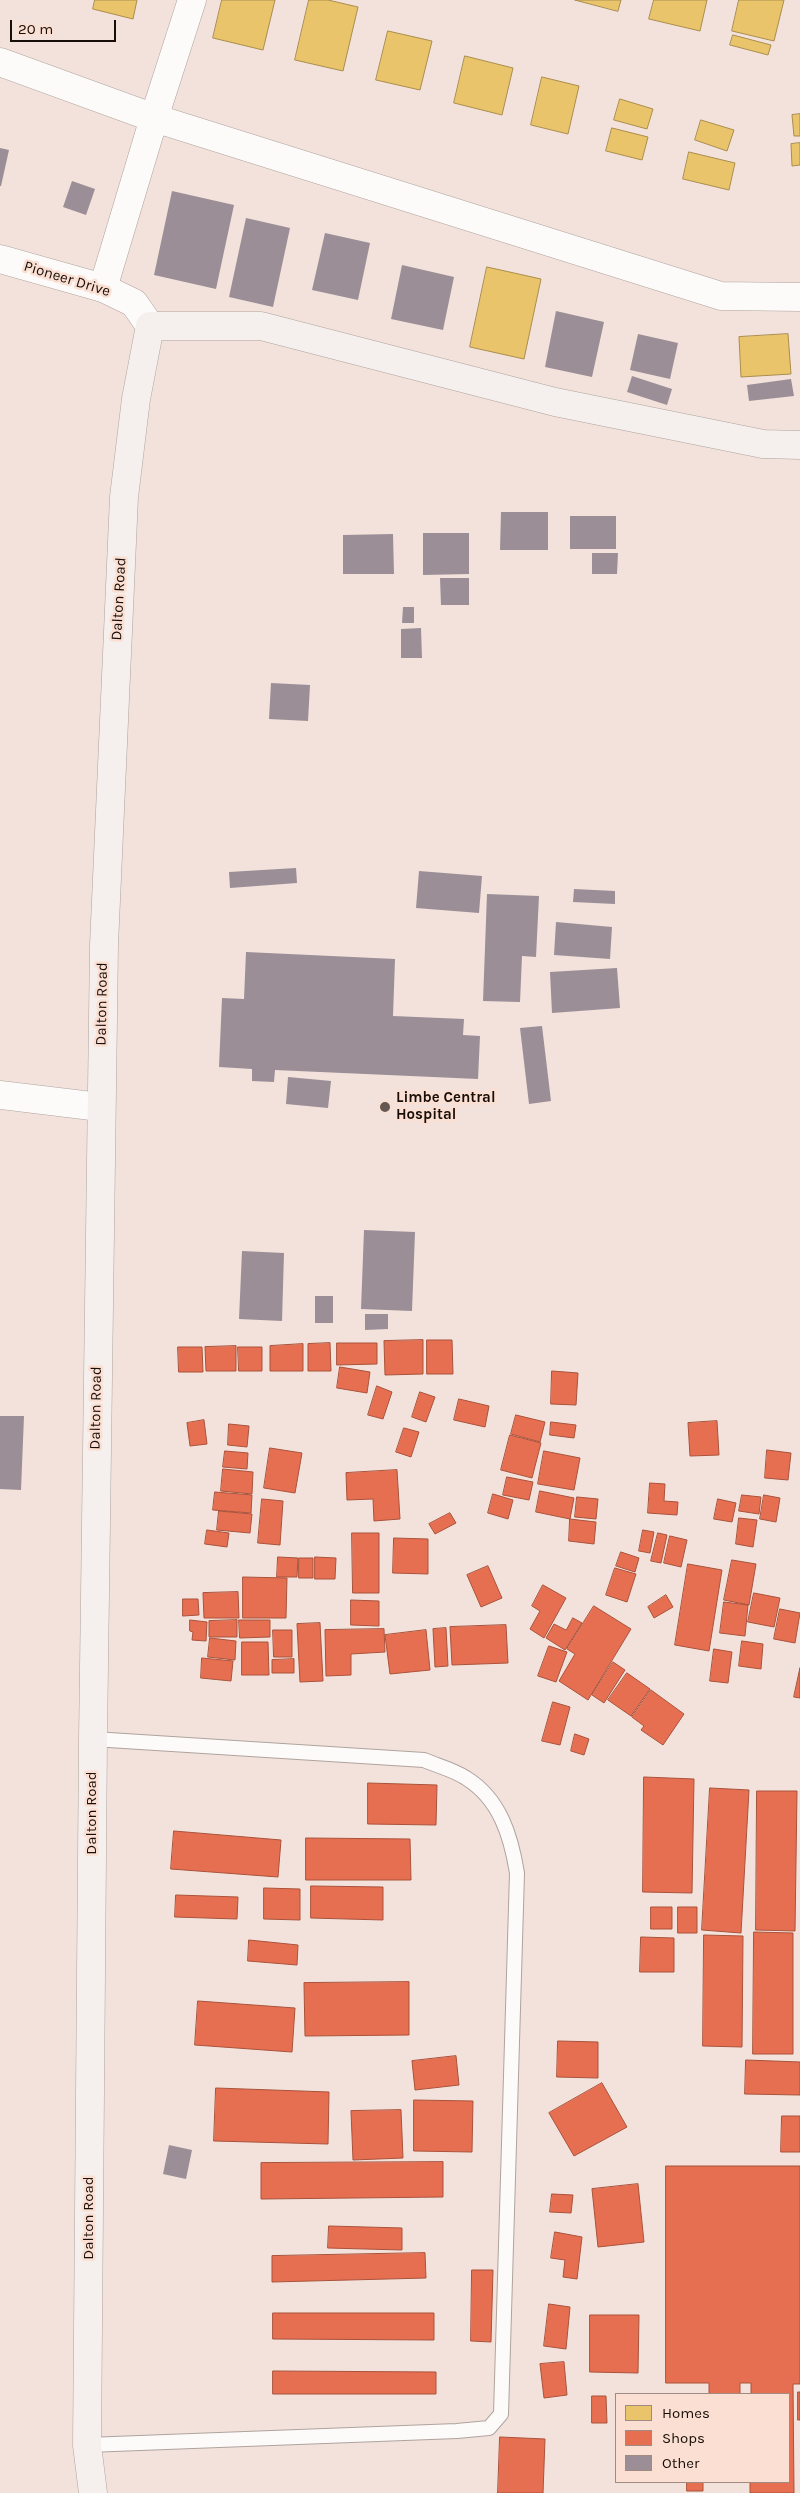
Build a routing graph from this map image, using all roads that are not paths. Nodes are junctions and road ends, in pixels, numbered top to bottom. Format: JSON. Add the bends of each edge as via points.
{"nodes":[{"id":1,"x":192,"y":0,"type":"edge"},
{"id":2,"x":0,"y":62,"type":"edge"},
{"id":3,"x":154,"y":118,"type":"junction"},
{"id":4,"x":0,"y":259,"type":"edge"},
{"id":5,"x":103,"y":288,"type":"junction"},
{"id":6,"x":800,"y":297,"type":"edge"},
{"id":7,"x":150,"y":326,"type":"junction"},
{"id":8,"x":800,"y":445,"type":"edge"},
{"id":9,"x":0,"y":1095,"type":"edge"},
{"id":10,"x":100,"y":1107,"type":"junction"},
{"id":11,"x":93,"y":1739,"type":"junction"},
{"id":12,"x":87,"y":2445,"type":"junction"},
{"id":13,"x":93,"y":2493,"type":"edge"}],
"edges":[{"from":1,"to":3,"type":"street"},
{"from":2,"to":3,"type":"street"},
{"from":3,"to":5,"type":"street"},
{"from":3,"to":6,"type":"street","via":[[722,296]]},
{"from":4,"to":5,"type":"street","name":"Pioneer Drive"},
{"from":5,"to":7,"type":"street","name":"Pioneer Drive","via":[[134,302]]},
{"from":7,"to":8,"type":"main road","via":[[261,326],[555,402],[763,444]]},
{"from":7,"to":10,"type":"main road","name":"Dalton Road","via":[[136,399],[124,497],[104,936]]},
{"from":9,"to":10,"type":"street"},
{"from":10,"to":11,"type":"main road","name":"Dalton Road"},
{"from":11,"to":12,"type":"main road","name":"Dalton Road"},
{"from":11,"to":12,"type":"lane","via":[[424,1760],[467,1778],[495,1805],[511,1840],[517,1873],[501,2414],[489,2428],[456,2431]]},
{"from":12,"to":13,"type":"main road","name":"Dalton Road"}]}
